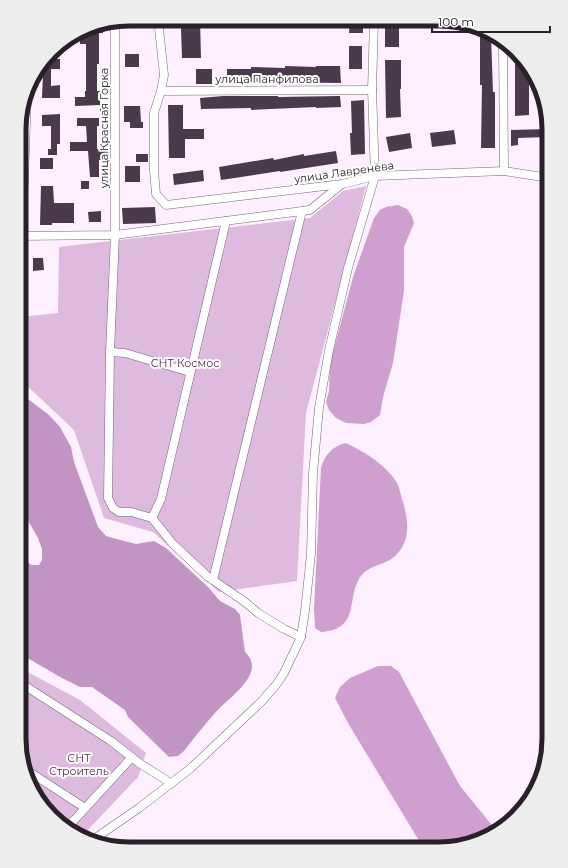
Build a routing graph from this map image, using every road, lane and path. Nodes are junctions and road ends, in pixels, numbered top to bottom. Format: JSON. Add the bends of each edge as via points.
{"nodes":[{"id":1,"x":159,"y":26,"type":"edge"},
{"id":2,"x":374,"y":26,"type":"edge"},
{"id":3,"x":115,"y":27,"type":"edge"},
{"id":4,"x":503,"y":48,"type":"edge"},
{"id":5,"x":372,"y":90,"type":"junction"},
{"id":6,"x":161,"y":91,"type":"junction"},
{"id":7,"x":504,"y":171,"type":"junction"},
{"id":8,"x":375,"y":176,"type":"junction"},
{"id":9,"x":542,"y":177,"type":"edge"},
{"id":10,"x":342,"y":184,"type":"junction"},
{"id":11,"x":302,"y":211,"type":"junction"},
{"id":12,"x":226,"y":221,"type":"junction"},
{"id":13,"x":115,"y":235,"type":"junction"},
{"id":14,"x":26,"y":236,"type":"edge"},
{"id":15,"x":110,"y":352,"type":"junction"},
{"id":16,"x":190,"y":372,"type":"junction"},
{"id":17,"x":152,"y":518,"type":"junction"},
{"id":18,"x":213,"y":580,"type":"junction"},
{"id":19,"x":300,"y":637,"type":"junction"},
{"id":20,"x":26,"y":686,"type":"edge"},
{"id":21,"x":132,"y":757,"type":"junction"},
{"id":22,"x":33,"y":774,"type":"edge"},
{"id":23,"x":171,"y":784,"type":"junction"},
{"id":24,"x":85,"y":808,"type":"junction"},
{"id":25,"x":71,"y":824,"type":"edge"},
{"id":26,"x":98,"y":836,"type":"edge"}],
"edges":[{"from":1,"to":6,"type":"street","via":[[164,75]]},
{"from":2,"to":5,"type":"street"},
{"from":3,"to":13,"type":"street","name":"улица Красная Горка"},
{"from":4,"to":7,"type":"street"},
{"from":5,"to":6,"type":"street","name":"улица Панфилова"},
{"from":5,"to":8,"type":"street"},
{"from":6,"to":10,"type":"street","name":"улица Лавренёва","via":[[154,112],[154,171],[156,194],[166,205]]},
{"from":7,"to":8,"type":"street","name":"улица Лавренёва"},
{"from":7,"to":9,"type":"street","name":"улица Лавренёва"},
{"from":8,"to":10,"type":"street","name":"улица Лавренёва"},
{"from":8,"to":19,"type":"street","via":[[348,268],[319,408],[313,473],[311,554]]},
{"from":10,"to":11,"type":"street","via":[[310,210]]},
{"from":11,"to":12,"type":"street"},
{"from":11,"to":18,"type":"street"},
{"from":12,"to":13,"type":"street"},
{"from":12,"to":16,"type":"street"},
{"from":13,"to":14,"type":"street"},
{"from":13,"to":15,"type":"street","name":"улица Красная Горка"},
{"from":15,"to":16,"type":"street","via":[[125,353]]},
{"from":15,"to":17,"type":"street","name":"улица Красная Горка","via":[[108,498],[113,508],[119,512],[131,512]]},
{"from":16,"to":17,"type":"street","via":[[160,499]]},
{"from":17,"to":18,"type":"street","via":[[172,543]]},
{"from":18,"to":19,"type":"street","via":[[258,613]]},
{"from":19,"to":23,"type":"street","via":[[276,685],[192,768]]},
{"from":20,"to":21,"type":"street"},
{"from":21,"to":23,"type":"street"},
{"from":21,"to":24,"type":"street"},
{"from":22,"to":24,"type":"street"},
{"from":23,"to":26,"type":"street"},
{"from":24,"to":25,"type":"street"}]}
